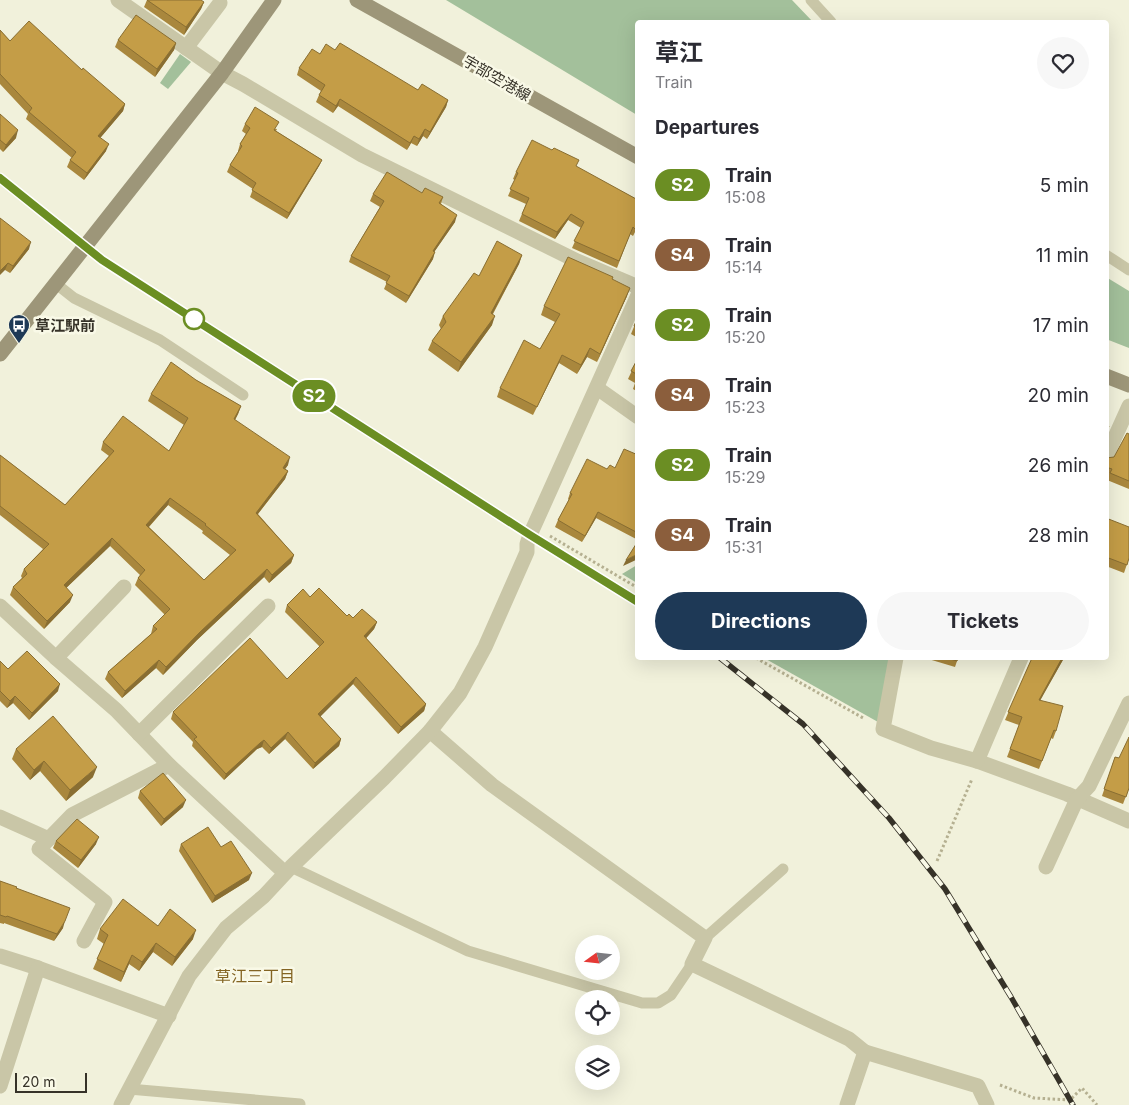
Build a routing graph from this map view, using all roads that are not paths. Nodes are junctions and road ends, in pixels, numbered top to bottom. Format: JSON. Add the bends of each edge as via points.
{"nodes":[{"id":1,"x":118,"y":0,"type":"edge"},
{"id":2,"x":274,"y":0,"type":"edge"},
{"id":3,"x":357,"y":0,"type":"edge"},
{"id":4,"x":811,"y":0,"type":"edge"},
{"id":5,"x":220,"y":3,"type":"dead end"},
{"id":6,"x":829,"y":20,"type":"edge"},
{"id":7,"x":186,"y":48,"type":"junction"},
{"id":8,"x":222,"y":73,"type":"junction"},
{"id":9,"x":635,"y":155,"type":"edge"},
{"id":10,"x":1109,"y":257,"type":"edge"},
{"id":11,"x":1129,"y":270,"type":"edge"},
{"id":12,"x":55,"y":283,"type":"junction"},
{"id":13,"x":635,"y":286,"type":"edge"},
{"id":14,"x":635,"y":302,"type":"edge"},
{"id":15,"x":0,"y":354,"type":"edge"},
{"id":16,"x":1109,"y":377,"type":"edge"},
{"id":17,"x":1129,"y":386,"type":"edge"},
{"id":18,"x":597,"y":388,"type":"junction"},
{"id":19,"x":243,"y":395,"type":"dead end"},
{"id":20,"x":1129,"y":406,"type":"edge"},
{"id":21,"x":635,"y":415,"type":"edge"},
{"id":22,"x":1109,"y":450,"type":"edge"},
{"id":23,"x":124,"y":587,"type":"dead end"},
{"id":24,"x":0,"y":606,"type":"edge"},
{"id":25,"x":268,"y":606,"type":"dead end"},
{"id":26,"x":56,"y":658,"type":"junction"},
{"id":27,"x":896,"y":660,"type":"edge"},
{"id":28,"x":1020,"y":660,"type":"edge"},
{"id":29,"x":1129,"y":702,"type":"edge"},
{"id":30,"x":430,"y":731,"type":"junction"},
{"id":31,"x":139,"y":734,"type":"junction"},
{"id":32,"x":977,"y":761,"type":"junction"},
{"id":33,"x":168,"y":765,"type":"junction"},
{"id":34,"x":1078,"y":799,"type":"junction"},
{"id":35,"x":0,"y":817,"type":"edge"},
{"id":36,"x":1129,"y":821,"type":"edge"},
{"id":37,"x":49,"y":840,"type":"junction"},
{"id":38,"x":1046,"y":867,"type":"dead end"},
{"id":39,"x":783,"y":869,"type":"dead end"},
{"id":40,"x":288,"y":870,"type":"junction"},
{"id":41,"x":705,"y":938,"type":"junction"},
{"id":42,"x":84,"y":942,"type":"dead end"},
{"id":43,"x":0,"y":956,"type":"edge"},
{"id":44,"x":692,"y":964,"type":"junction"},
{"id":45,"x":38,"y":968,"type":"junction"},
{"id":46,"x":169,"y":1016,"type":"junction"},
{"id":47,"x":865,"y":1052,"type":"junction"},
{"id":48,"x":0,"y":1086,"type":"edge"},
{"id":49,"x":129,"y":1089,"type":"junction"},
{"id":50,"x":300,"y":1104,"type":"edge"},
{"id":51,"x":122,"y":1105,"type":"edge"},
{"id":52,"x":847,"y":1105,"type":"edge"},
{"id":53,"x":987,"y":1105,"type":"edge"}],
"edges":[{"from":1,"to":7,"type":"street"},
{"from":2,"to":8,"type":"street"},
{"from":3,"to":9,"type":"street","name":"宇部空港線"},
{"from":4,"to":6,"type":"lane"},
{"from":5,"to":7,"type":"street"},
{"from":7,"to":8,"type":"street"},
{"from":8,"to":12,"type":"street"},
{"from":8,"to":13,"type":"street","via":[[362,155]]},
{"from":10,"to":11,"type":"lane"},
{"from":12,"to":15,"type":"street"},
{"from":12,"to":19,"type":"lane","via":[[74,298],[160,340]]},
{"from":14,"to":18,"type":"street"},
{"from":16,"to":17,"type":"street"},
{"from":18,"to":21,"type":"street"},
{"from":18,"to":30,"type":"street","via":[[485,647],[460,693]]},
{"from":20,"to":22,"type":"street"},
{"from":23,"to":26,"type":"street"},
{"from":24,"to":26,"type":"street"},
{"from":25,"to":31,"type":"street"},
{"from":26,"to":31,"type":"street"},
{"from":27,"to":32,"type":"street","via":[[883,730]]},
{"from":28,"to":32,"type":"street"},
{"from":29,"to":34,"type":"street","via":[[1089,786]]},
{"from":30,"to":40,"type":"street"},
{"from":30,"to":41,"type":"street","via":[[492,785]]},
{"from":31,"to":33,"type":"street"},
{"from":32,"to":34,"type":"street"},
{"from":33,"to":37,"type":"street","via":[[72,815]]},
{"from":33,"to":40,"type":"street"},
{"from":34,"to":36,"type":"street"},
{"from":34,"to":38,"type":"street"},
{"from":35,"to":37,"type":"street"},
{"from":37,"to":42,"type":"street","via":[[39,849],[105,902]]},
{"from":39,"to":41,"type":"lane"},
{"from":40,"to":44,"type":"lane","via":[[468,951],[642,1003],[658,1003],[671,995]]},
{"from":40,"to":46,"type":"street","via":[[264,896],[226,928],[189,976]]},
{"from":41,"to":44,"type":"street"},
{"from":43,"to":45,"type":"street"},
{"from":44,"to":47,"type":"street","via":[[849,1039]]},
{"from":45,"to":46,"type":"street"},
{"from":45,"to":48,"type":"street"},
{"from":46,"to":49,"type":"street"},
{"from":47,"to":52,"type":"street"},
{"from":47,"to":53,"type":"street","via":[[978,1086]]},
{"from":49,"to":50,"type":"lane"},
{"from":49,"to":51,"type":"street"}]}
